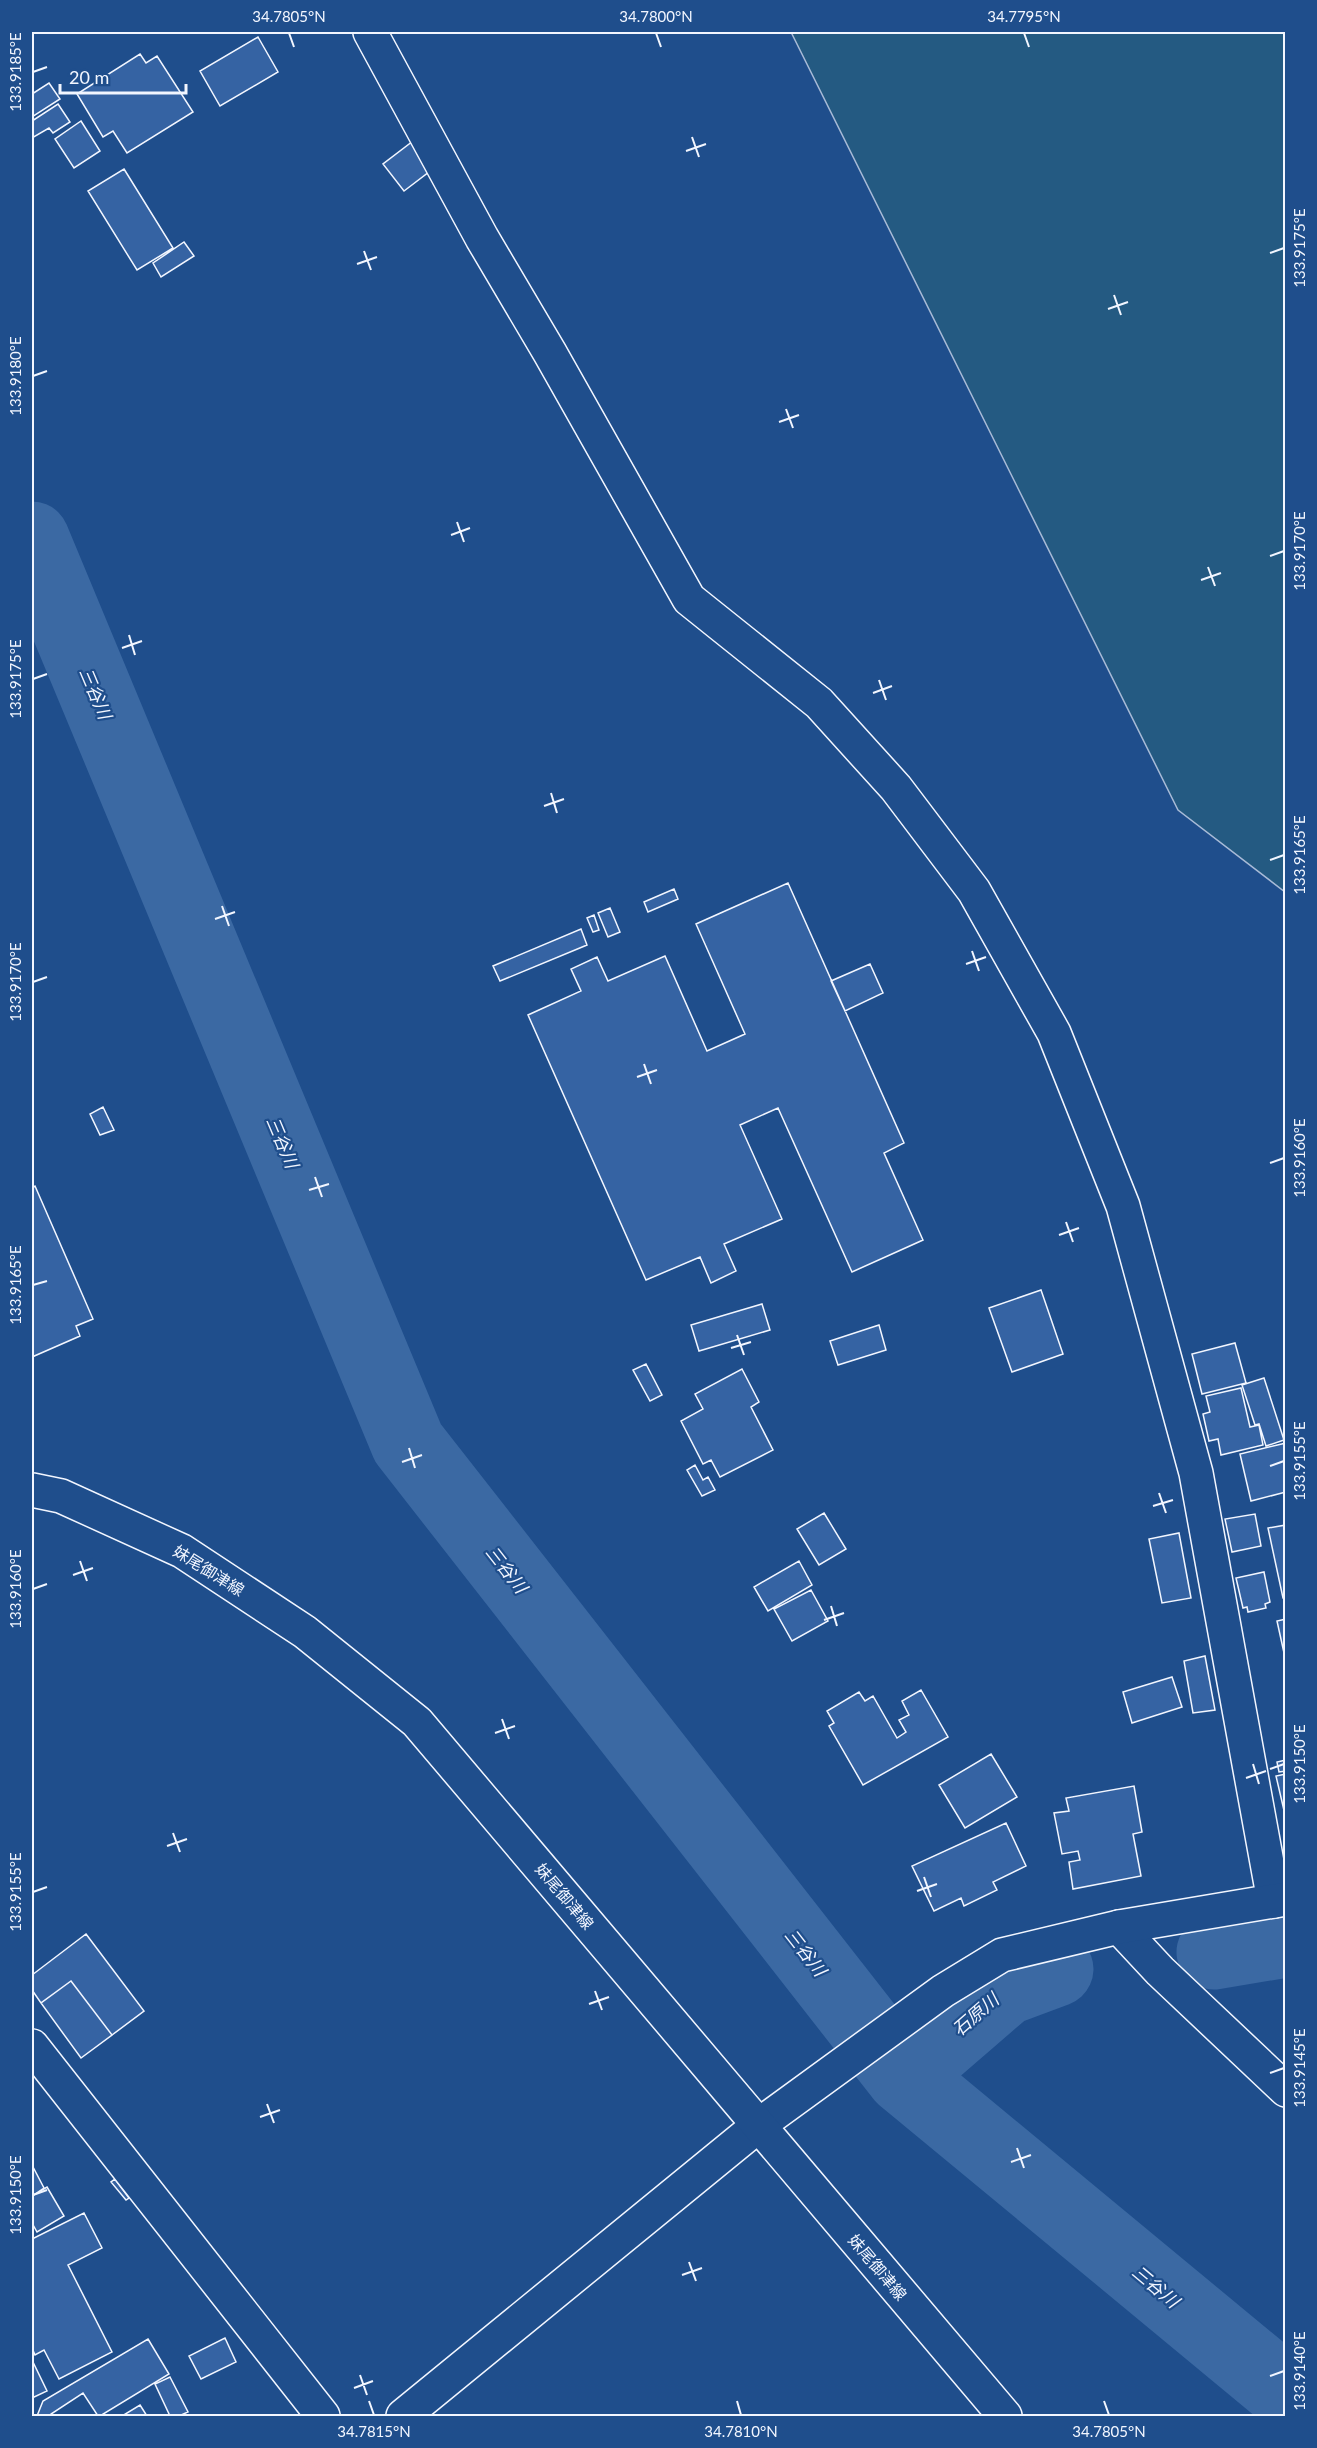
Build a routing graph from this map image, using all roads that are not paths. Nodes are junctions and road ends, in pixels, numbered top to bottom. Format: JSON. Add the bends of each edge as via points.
{"nodes":[{"id":1,"x":370,"y":32,"type":"edge"},
{"id":2,"x":32,"y":1490,"type":"edge"},
{"id":3,"x":1280,"y":1900,"type":"edge"},
{"id":4,"x":1119,"y":1927,"type":"junction"},
{"id":5,"x":32,"y":2046,"type":"edge"},
{"id":6,"x":1286,"y":2090,"type":"edge"},
{"id":7,"x":759,"y":2125,"type":"junction"},
{"id":8,"x":323,"y":2416,"type":"edge"},
{"id":9,"x":403,"y":2416,"type":"edge"},
{"id":10,"x":1005,"y":2416,"type":"edge"}],
"edges":[{"from":1,"to":3,"type":"street","via":[[482,238],[689,599],[819,702],[896,788],[974,891],[1054,1033],[1123,1206],[1196,1473]]},
{"from":2,"to":7,"type":"street","name":"妹尾御津線","via":[[61,1496],[182,1551],[305,1632],[417,1722]]},
{"from":3,"to":4,"type":"street"},
{"from":4,"to":6,"type":"street"},
{"from":4,"to":7,"type":"street","via":[[1002,1955],[943,1991]]},
{"from":5,"to":8,"type":"street"},
{"from":7,"to":9,"type":"street"},
{"from":7,"to":10,"type":"street","name":"妹尾御津線"}]}
